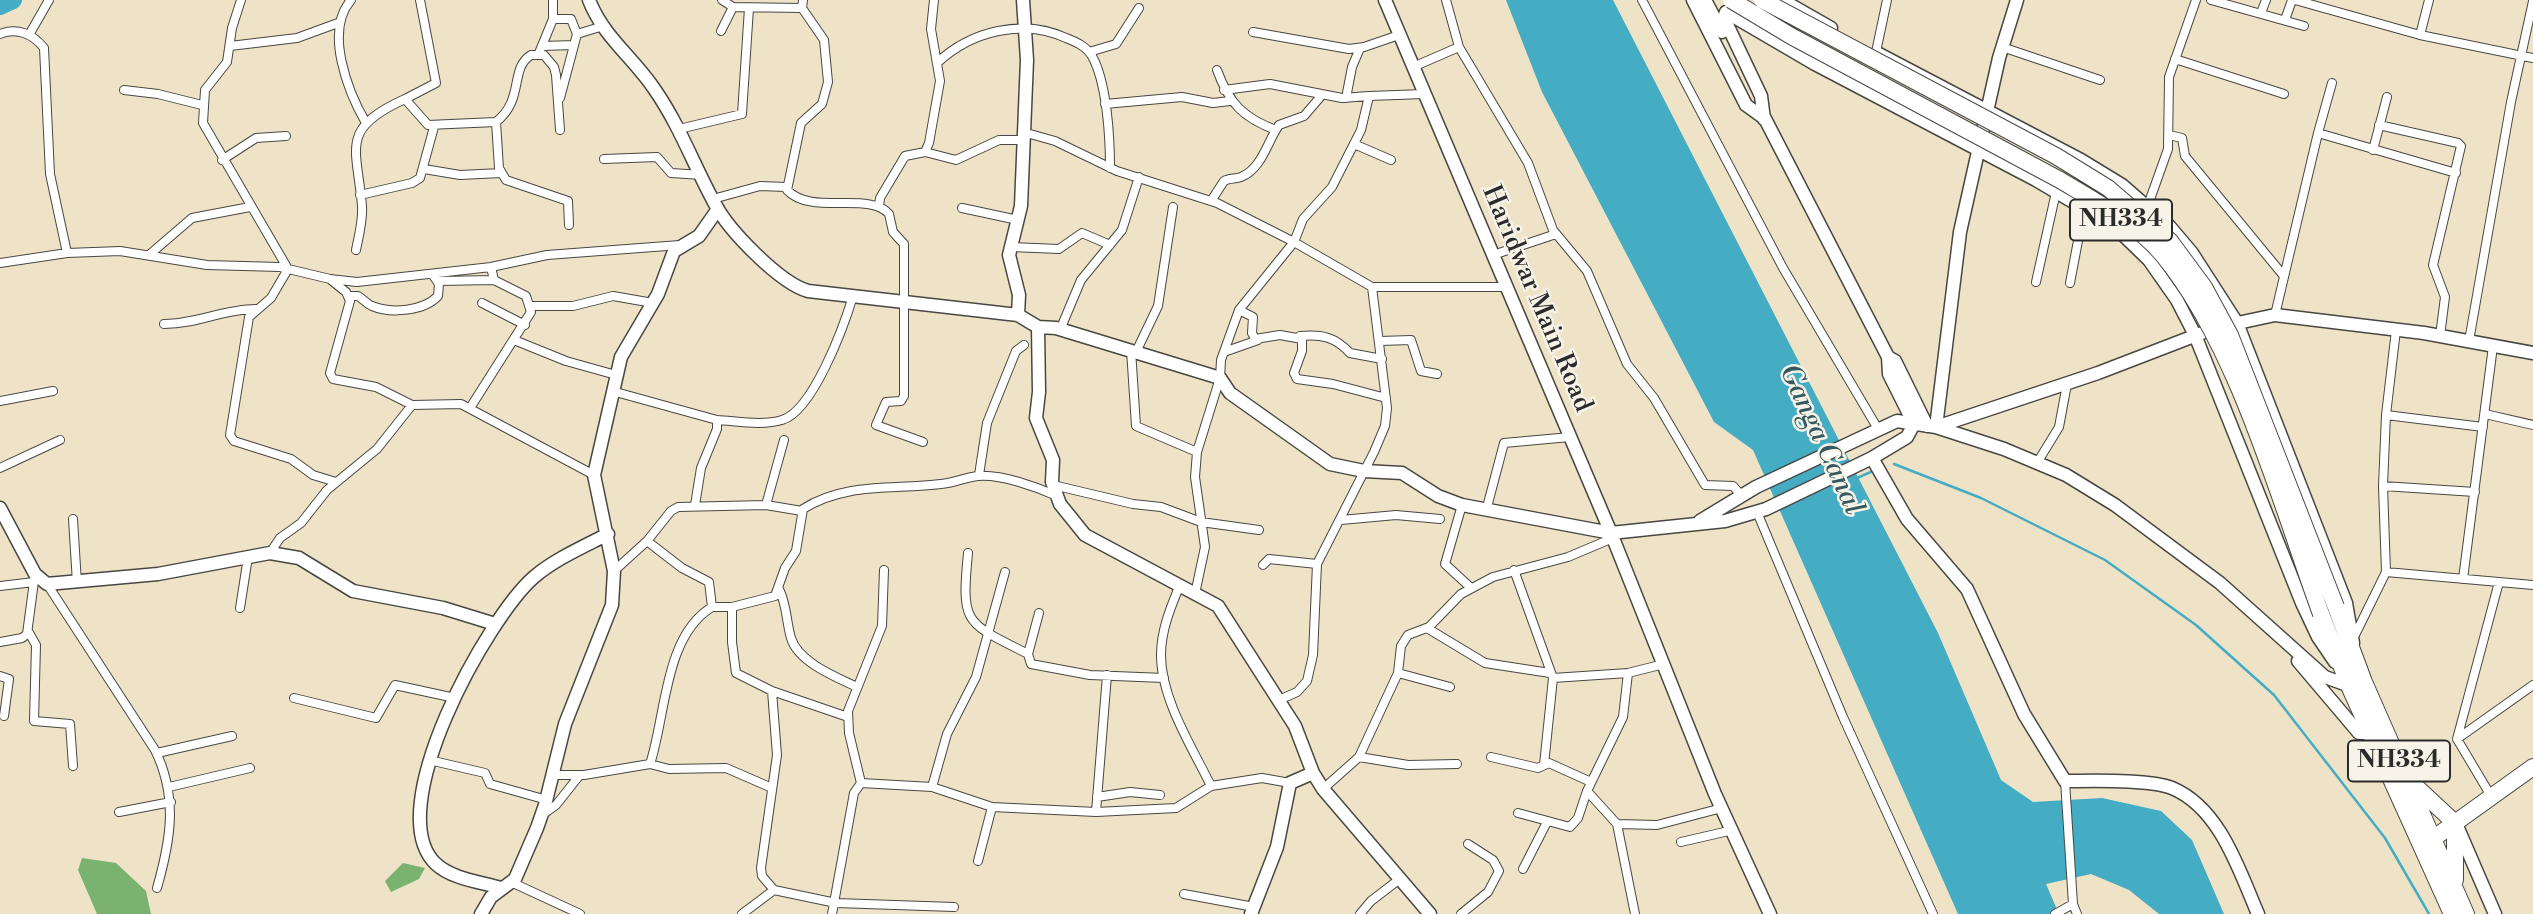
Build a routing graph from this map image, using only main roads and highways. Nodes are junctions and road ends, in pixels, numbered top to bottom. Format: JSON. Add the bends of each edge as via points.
{"nodes":[{"id":1,"x":1731,"y":0,"type":"edge"},
{"id":2,"x":1762,"y":0,"type":"edge"},
{"id":3,"x":2328,"y":610,"type":"junction"},
{"id":4,"x":2357,"y":685,"type":"junction"},
{"id":5,"x":2378,"y":732,"type":"junction"},
{"id":6,"x":2533,"y":767,"type":"edge"},
{"id":7,"x":2406,"y":778,"type":"junction"},
{"id":8,"x":2455,"y":823,"type":"junction"},
{"id":9,"x":2428,"y":843,"type":"junction"},
{"id":10,"x":2456,"y":890,"type":"junction"},
{"id":11,"x":2452,"y":914,"type":"edge"},
{"id":12,"x":2466,"y":914,"type":"edge"}],
"edges":[{"from":1,"to":3,"type":"highway","number":"NH334","bridge":true,"via":[[2098,202],[2162,254],[2197,305],[2241,395]]},
{"from":2,"to":3,"type":"highway","number":"NH334","bridge":true,"via":[[2056,156],[2108,188],[2170,241],[2204,287],[2230,335]]},
{"from":3,"to":4,"type":"highway","number":"NH334","via":[[2343,671]]},
{"from":3,"to":4,"type":"highway","number":"NH334","via":[[2353,645]]},
{"from":4,"to":5,"type":"highway","number":"NH334"},
{"from":5,"to":7,"type":"highway","number":"NH334"},
{"from":5,"to":9,"type":"highway","number":"NH334"},
{"from":6,"to":8,"type":"highway"},
{"from":7,"to":8,"type":"highway"},
{"from":7,"to":9,"type":"highway","number":"NH334"},
{"from":8,"to":9,"type":"highway"},
{"from":8,"to":10,"type":"highway"},
{"from":9,"to":10,"type":"highway","number":"NH334"},
{"from":9,"to":11,"type":"highway","number":"NH334"},
{"from":10,"to":12,"type":"highway","number":"NH334"}]}
